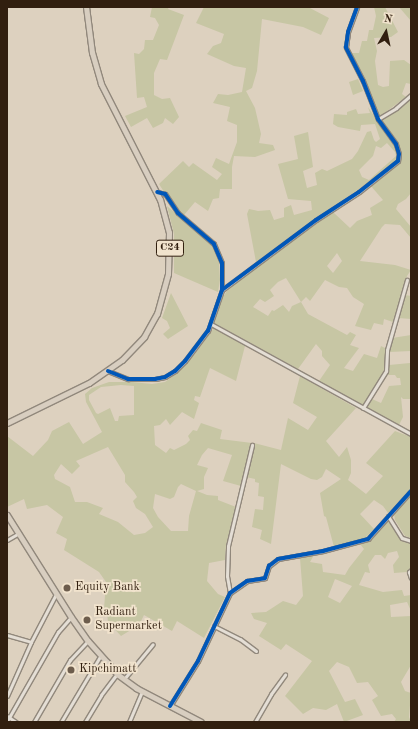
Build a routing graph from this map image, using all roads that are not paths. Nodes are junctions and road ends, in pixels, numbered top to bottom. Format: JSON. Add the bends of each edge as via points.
{"nodes":[{"id":1,"x":86,"y":7,"type":"edge"},
{"id":2,"x":357,"y":7,"type":"edge"},
{"id":3,"x":411,"y":95,"type":"edge"},
{"id":4,"x":378,"y":119,"type":"junction"},
{"id":5,"x":157,"y":192,"type":"junction"},
{"id":6,"x":407,"y":280,"type":"dead end"},
{"id":7,"x":222,"y":290,"type":"junction"},
{"id":8,"x":211,"y":324,"type":"junction"},
{"id":9,"x":108,"y":370,"type":"junction"},
{"id":10,"x":364,"y":408,"type":"junction"},
{"id":11,"x":7,"y":423,"type":"edge"},
{"id":12,"x":411,"y":434,"type":"edge"},
{"id":13,"x":252,"y":445,"type":"dead end"},
{"id":14,"x":411,"y":491,"type":"edge"},
{"id":15,"x":7,"y":515,"type":"edge"},
{"id":16,"x":388,"y":516,"type":"junction"},
{"id":17,"x":19,"y":533,"type":"junction"},
{"id":18,"x":7,"y":540,"type":"edge"},
{"id":19,"x":411,"y":542,"type":"edge"},
{"id":20,"x":411,"y":570,"type":"edge"},
{"id":21,"x":411,"y":578,"type":"edge"},
{"id":22,"x":230,"y":592,"type":"junction"},
{"id":23,"x":56,"y":594,"type":"junction"},
{"id":24,"x":71,"y":617,"type":"junction"},
{"id":25,"x":214,"y":626,"type":"junction"},
{"id":26,"x":7,"y":635,"type":"edge"},
{"id":27,"x":32,"y":642,"type":"junction"},
{"id":28,"x":88,"y":642,"type":"junction"},
{"id":29,"x":153,"y":644,"type":"dead end"},
{"id":30,"x":256,"y":651,"type":"dead end"},
{"id":31,"x":101,"y":655,"type":"junction"},
{"id":32,"x":117,"y":674,"type":"junction"},
{"id":33,"x":285,"y":675,"type":"dead end"},
{"id":34,"x":124,"y":679,"type":"junction"},
{"id":35,"x":142,"y":692,"type":"junction"},
{"id":36,"x":7,"y":696,"type":"edge"},
{"id":37,"x":170,"y":706,"type":"junction"},
{"id":38,"x":8,"y":718,"type":"edge"},
{"id":39,"x":16,"y":722,"type":"edge"},
{"id":40,"x":34,"y":722,"type":"edge"},
{"id":41,"x":61,"y":722,"type":"edge"},
{"id":42,"x":85,"y":722,"type":"edge"},
{"id":43,"x":129,"y":722,"type":"edge"},
{"id":44,"x":201,"y":722,"type":"edge"},
{"id":45,"x":255,"y":722,"type":"edge"}],
"edges":[{"from":1,"to":5,"type":"main road","number":"C24","via":[[92,53],[101,84]]},
{"from":2,"to":4,"type":"street","via":[[346,46]]},
{"from":3,"to":4,"type":"street"},
{"from":4,"to":7,"type":"street","via":[[396,144],[399,154],[396,163]]},
{"from":5,"to":7,"type":"street","via":[[165,194],[178,213],[214,244],[222,263]]},
{"from":5,"to":9,"type":"main road","number":"C24","via":[[169,233],[169,269],[162,300],[144,337],[122,360]]},
{"from":6,"to":10,"type":"street","via":[[388,345],[386,371]]},
{"from":7,"to":8,"type":"street"},
{"from":8,"to":9,"type":"street","via":[[185,361],[165,377],[128,379]]},
{"from":8,"to":10,"type":"street"},
{"from":9,"to":11,"type":"main road","number":"C24","via":[[89,383]]},
{"from":10,"to":12,"type":"street"},
{"from":13,"to":22,"type":"street","via":[[228,546],[227,576]]},
{"from":14,"to":16,"type":"street"},
{"from":15,"to":17,"type":"highway"},
{"from":16,"to":19,"type":"street","via":[[402,538]]},
{"from":16,"to":22,"type":"street","via":[[365,541],[276,560],[269,566],[265,578],[247,581]]},
{"from":17,"to":18,"type":"street"},
{"from":17,"to":23,"type":"highway"},
{"from":20,"to":21,"type":"street"},
{"from":22,"to":25,"type":"street"},
{"from":23,"to":24,"type":"highway"},
{"from":23,"to":27,"type":"street"},
{"from":24,"to":28,"type":"highway"},
{"from":24,"to":38,"type":"street","via":[[58,632]]},
{"from":25,"to":30,"type":"street","via":[[240,639]]},
{"from":25,"to":37,"type":"street","via":[[196,665]]},
{"from":26,"to":27,"type":"street"},
{"from":27,"to":36,"type":"street"},
{"from":28,"to":31,"type":"highway"},
{"from":28,"to":40,"type":"street","via":[[70,660]]},
{"from":29,"to":34,"type":"street"},
{"from":31,"to":32,"type":"highway"},
{"from":31,"to":41,"type":"street"},
{"from":32,"to":34,"type":"highway"},
{"from":32,"to":42,"type":"street"},
{"from":33,"to":45,"type":"street"},
{"from":34,"to":35,"type":"highway"},
{"from":35,"to":37,"type":"highway"},
{"from":35,"to":43,"type":"street"},
{"from":37,"to":44,"type":"highway"},
{"from":38,"to":39,"type":"street"}]}
